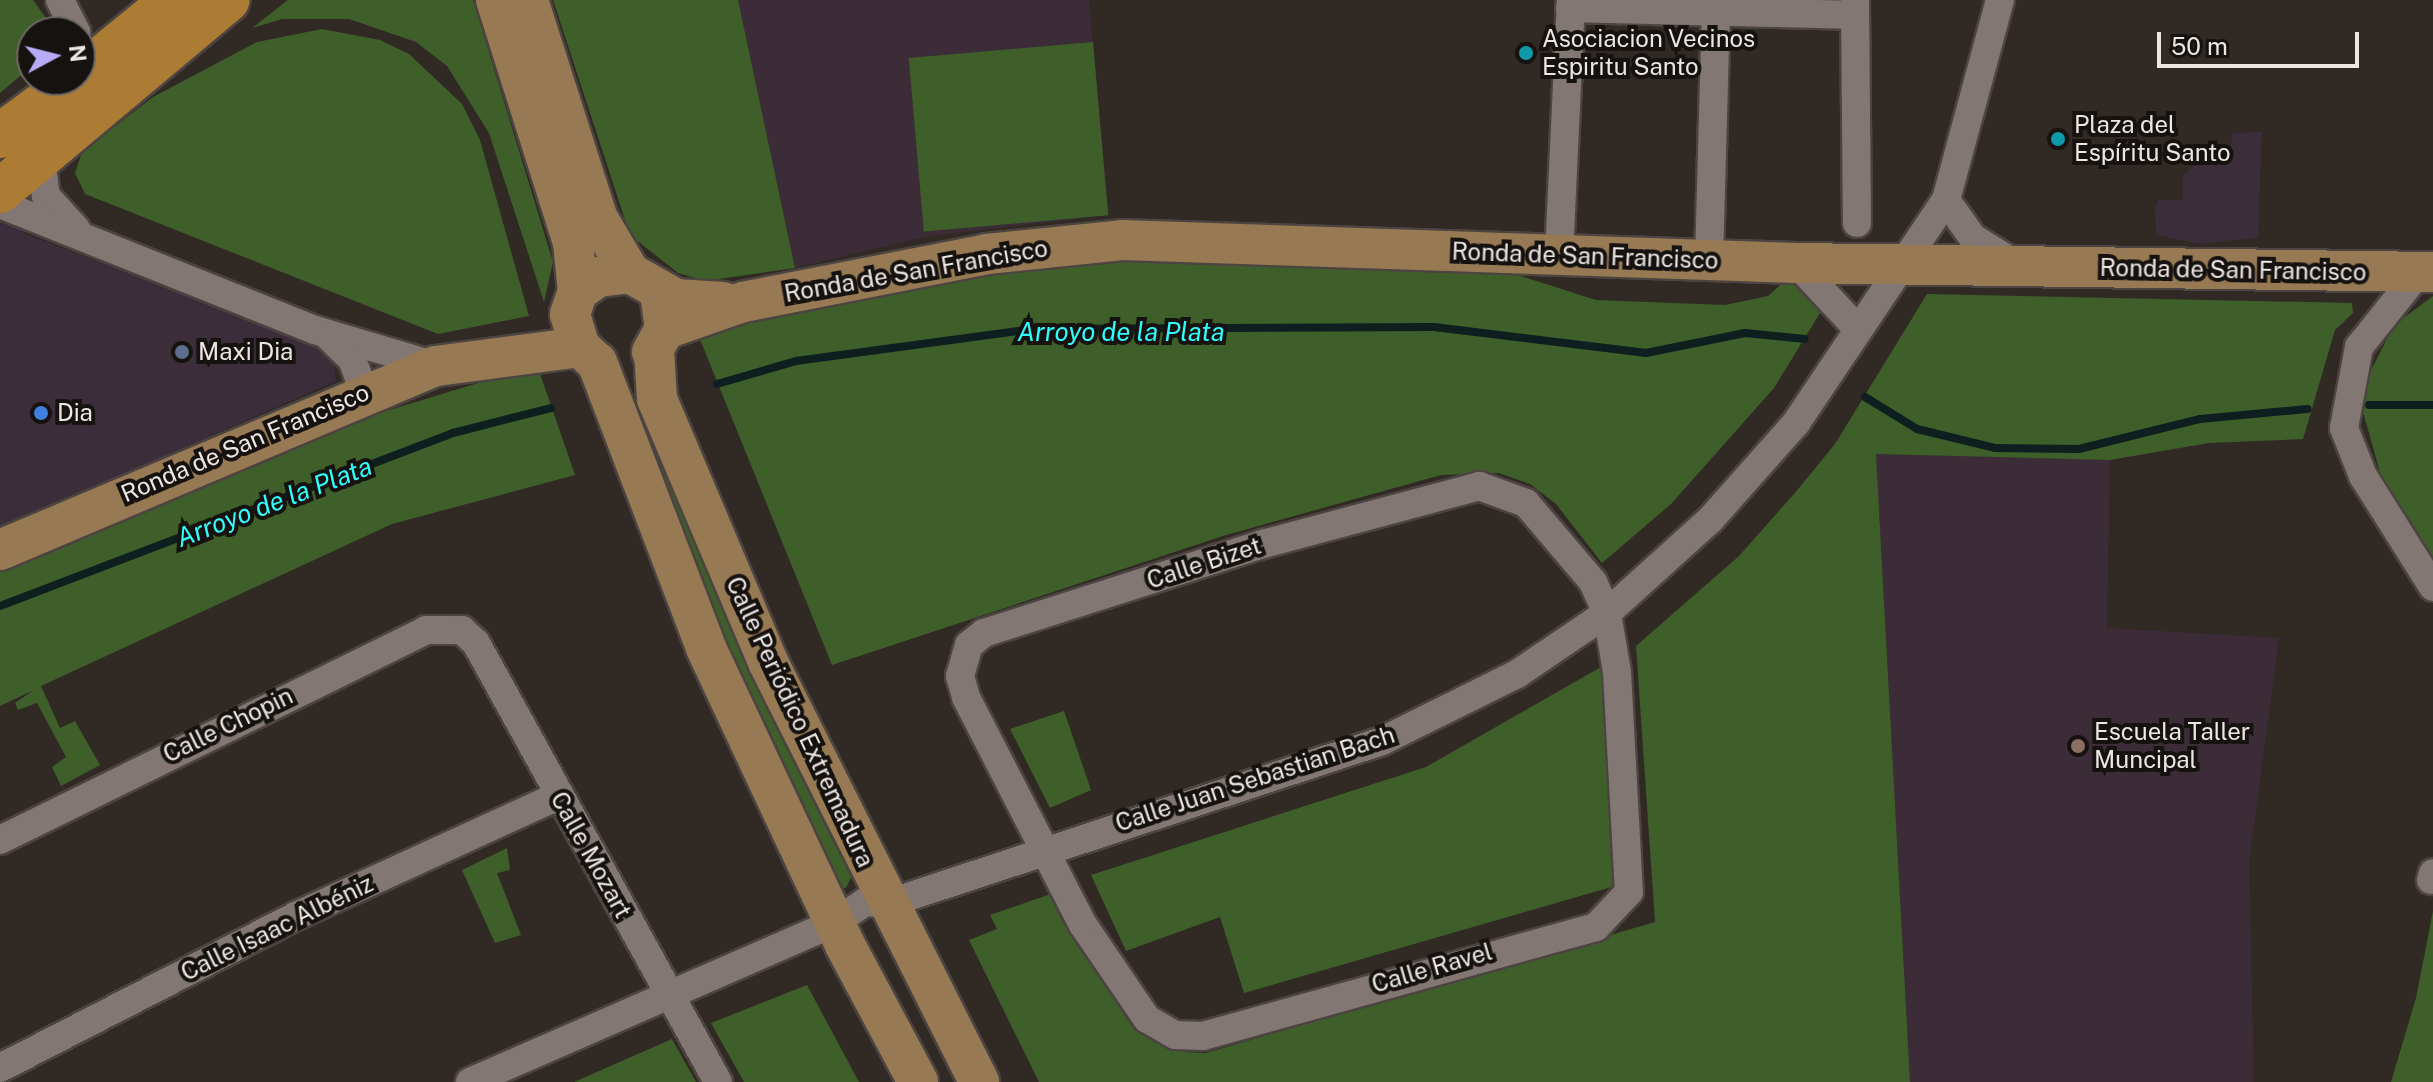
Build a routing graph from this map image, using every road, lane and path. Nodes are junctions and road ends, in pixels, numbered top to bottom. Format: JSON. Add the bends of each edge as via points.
{"nodes":[{"id":1,"x":173,"y":0,"type":"edge"},
{"id":2,"x":228,"y":0,"type":"edge"},
{"id":3,"x":496,"y":0,"type":"edge"},
{"id":4,"x":528,"y":0,"type":"edge"},
{"id":5,"x":2000,"y":0,"type":"edge"},
{"id":6,"x":1570,"y":4,"type":"edge"},
{"id":7,"x":1855,"y":8,"type":"edge"},
{"id":8,"x":1716,"y":12,"type":"junction"},
{"id":9,"x":96,"y":63,"type":"edge"},
{"id":10,"x":54,"y":96,"type":"edge"},
{"id":11,"x":0,"y":136,"type":"edge"},
{"id":12,"x":41,"y":157,"type":"junction"},
{"id":13,"x":0,"y":191,"type":"edge"},
{"id":14,"x":1946,"y":200,"type":"junction"},
{"id":15,"x":0,"y":204,"type":"edge"},
{"id":16,"x":1857,"y":223,"type":"dead end"},
{"id":17,"x":76,"y":230,"type":"junction"},
{"id":18,"x":1559,"y":255,"type":"junction"},
{"id":19,"x":1709,"y":260,"type":"junction"},
{"id":20,"x":1796,"y":263,"type":"junction"},
{"id":21,"x":1905,"y":264,"type":"junction"},
{"id":22,"x":2018,"y":266,"type":"junction"},
{"id":23,"x":2426,"y":272,"type":"edge"},
{"id":24,"x":652,"y":311,"type":"junction"},
{"id":25,"x":1855,"y":326,"type":"junction"},
{"id":26,"x":581,"y":329,"type":"junction"},
{"id":27,"x":315,"y":330,"type":"junction"},
{"id":28,"x":436,"y":366,"type":"junction"},
{"id":29,"x":364,"y":392,"type":"junction"},
{"id":30,"x":0,"y":550,"type":"edge"},
{"id":31,"x":2433,"y":587,"type":"edge"},
{"id":32,"x":1607,"y":613,"type":"junction"},
{"id":33,"x":462,"y":630,"type":"joint"},
{"id":34,"x":558,"y":796,"type":"junction"},
{"id":35,"x":0,"y":840,"type":"edge"},
{"id":36,"x":1042,"y":850,"type":"junction"},
{"id":37,"x":886,"y":904,"type":"junction"},
{"id":38,"x":834,"y":923,"type":"junction"},
{"id":39,"x":669,"y":995,"type":"junction"},
{"id":40,"x":4,"y":1069,"type":"edge"},
{"id":41,"x":470,"y":1082,"type":"edge"},
{"id":42,"x":718,"y":1082,"type":"edge"},
{"id":43,"x":918,"y":1082,"type":"edge"},
{"id":44,"x":979,"y":1082,"type":"edge"}],
"edges":[{"from":1,"to":9,"type":"main road"},
{"from":2,"to":12,"type":"main road"},
{"from":3,"to":26,"type":"main road","via":[[573,243]]},
{"from":4,"to":24,"type":"main road","name":"Calle Periódico Extremadura","via":[[598,219]]},
{"from":5,"to":14,"type":"street","name":"Calle Juan Sebastian Bach"},
{"from":6,"to":8,"type":"street"},
{"from":6,"to":18,"type":"street"},
{"from":7,"to":8,"type":"street"},
{"from":7,"to":16,"type":"street"},
{"from":8,"to":19,"type":"street"},
{"from":10,"to":11,"type":"main road"},
{"from":12,"to":13,"type":"main road"},
{"from":12,"to":17,"type":"street","via":[[46,196]]},
{"from":14,"to":21,"type":"street","name":"Calle Juan Sebastian Bach"},
{"from":14,"to":22,"type":"street","via":[[1973,238]]},
{"from":15,"to":17,"type":"street"},
{"from":17,"to":27,"type":"street"},
{"from":18,"to":19,"type":"main road","name":"Ronda de San Francisco"},
{"from":18,"to":24,"type":"main road","name":"Ronda de San Francisco","via":[[1122,240],[987,254],[743,302]]},
{"from":19,"to":20,"type":"main road","name":"Ronda de San Francisco"},
{"from":20,"to":21,"type":"main road","name":"Ronda de San Francisco"},
{"from":20,"to":25,"type":"street"},
{"from":21,"to":22,"type":"main road","name":"Ronda de San Francisco"},
{"from":21,"to":25,"type":"street","name":"Calle Juan Sebastian Bach"},
{"from":22,"to":23,"type":"main road","name":"Ronda de San Francisco"},
{"from":23,"to":31,"type":"street","via":[[2359,347],[2344,428],[2363,476]]},
{"from":24,"to":26,"type":"main road","name":"Ronda de San Francisco","via":[[627,365]]},
{"from":24,"to":26,"type":"main road","name":"Ronda de San Francisco","via":[[598,277]]},
{"from":24,"to":37,"type":"main road","name":"Calle Periódico Extremadura","via":[[657,399],[768,662]]},
{"from":25,"to":32,"type":"street","name":"Calle Juan Sebastian Bach","via":[[1796,423],[1749,479]]},
{"from":26,"to":28,"type":"main road","name":"Ronda de San Francisco"},
{"from":26,"to":38,"type":"main road","via":[[706,648]]},
{"from":27,"to":28,"type":"street"},
{"from":27,"to":29,"type":"street","via":[[352,359]]},
{"from":28,"to":29,"type":"main road","name":"Ronda de San Francisco"},
{"from":29,"to":30,"type":"main road","name":"Ronda de San Francisco"},
{"from":32,"to":36,"type":"street","name":"Calle Juan Sebastian Bach","via":[[1517,674],[1382,741]]},
{"from":32,"to":36,"type":"street","name":"Calle Bizet","via":[[1593,582],[1526,503],[1479,486],[1263,544],[984,633],[969,645],[960,676]]},
{"from":32,"to":36,"type":"street","name":"Calle Ravel","via":[[1632,867],[1629,892],[1596,927],[1203,1036],[1175,1035],[1147,1019],[1103,960]]},
{"from":33,"to":34,"type":"street","name":"Calle Mozart","via":[[476,643]]},
{"from":33,"to":35,"type":"street","name":"Calle Chopin","via":[[426,630]]},
{"from":34,"to":39,"type":"street","name":"Calle Mozart"},
{"from":34,"to":40,"type":"street","name":"Calle Isaac Albéniz","via":[[296,916]]},
{"from":36,"to":37,"type":"street","name":"Calle Juan Sebastian Bach"},
{"from":37,"to":38,"type":"street","name":"Calle Juan Sebastian Bach","via":[[862,923]]},
{"from":37,"to":44,"type":"main road","name":"Calle Periódico Extremadura"},
{"from":38,"to":39,"type":"street"},
{"from":38,"to":43,"type":"main road"},
{"from":39,"to":41,"type":"street"},
{"from":39,"to":42,"type":"street","name":"Calle Mozart"}]}
